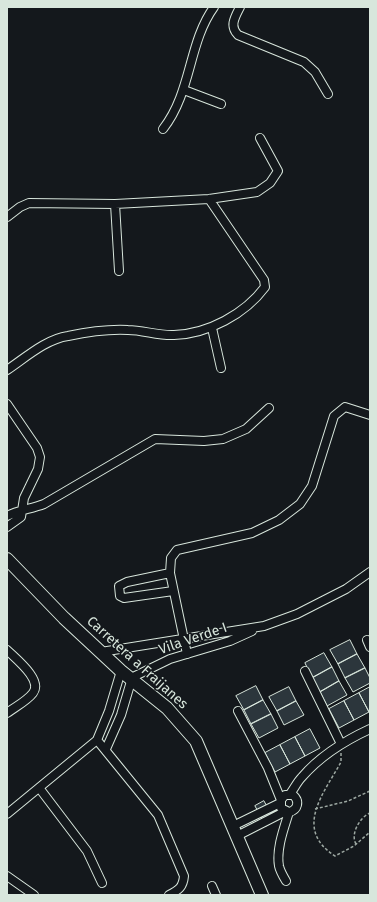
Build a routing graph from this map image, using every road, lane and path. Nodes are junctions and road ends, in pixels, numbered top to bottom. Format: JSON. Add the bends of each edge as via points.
{"nodes":[{"id":1,"x":214,"y":7,"type":"edge"},
{"id":2,"x":240,"y":7,"type":"edge"},
{"id":3,"x":184,"y":90,"type":"junction"},
{"id":4,"x":328,"y":94,"type":"dead end"},
{"id":5,"x":221,"y":104,"type":"dead end"},
{"id":6,"x":163,"y":129,"type":"dead end"},
{"id":7,"x":260,"y":138,"type":"dead end"},
{"id":8,"x":209,"y":199,"type":"junction"},
{"id":9,"x":115,"y":204,"type":"junction"},
{"id":10,"x":7,"y":217,"type":"edge"},
{"id":11,"x":119,"y":271,"type":"dead end"},
{"id":12,"x":212,"y":328,"type":"junction"},
{"id":13,"x":221,"y":368,"type":"dead end"},
{"id":14,"x":7,"y":370,"type":"edge"},
{"id":15,"x":7,"y":404,"type":"edge"},
{"id":16,"x":269,"y":408,"type":"dead end"},
{"id":17,"x":370,"y":415,"type":"edge"},
{"id":18,"x":22,"y":511,"type":"junction"},
{"id":19,"x":7,"y":516,"type":"edge"},
{"id":20,"x":7,"y":527,"type":"edge"},
{"id":21,"x":7,"y":559,"type":"edge"},
{"id":22,"x":370,"y":572,"type":"edge"},
{"id":23,"x":170,"y":573,"type":"junction"},
{"id":24,"x":173,"y":591,"type":"junction"},
{"id":25,"x":264,"y":626,"type":"junction"},
{"id":26,"x":184,"y":639,"type":"junction"},
{"id":27,"x":7,"y":650,"type":"edge"},
{"id":28,"x":101,"y":652,"type":"junction"},
{"id":29,"x":187,"y":654,"type":"junction"},
{"id":30,"x":305,"y":671,"type":"dead end"},
{"id":31,"x":128,"y":676,"type":"junction"},
{"id":32,"x":238,"y":711,"type":"dead end"},
{"id":33,"x":7,"y":713,"type":"edge"},
{"id":34,"x":370,"y":729,"type":"edge"},
{"id":35,"x":97,"y":740,"type":"junction"},
{"id":36,"x":339,"y":746,"type":"junction"},
{"id":37,"x":106,"y":749,"type":"junction"},
{"id":38,"x":40,"y":789,"type":"junction"},
{"id":39,"x":370,"y":791,"type":"edge"},
{"id":40,"x":290,"y":794,"type":"junction"},
{"id":41,"x":280,"y":802,"type":"junction"},
{"id":42,"x":315,"y":809,"type":"junction"},
{"id":43,"x":287,"y":812,"type":"junction"},
{"id":44,"x":370,"y":813,"type":"edge"},
{"id":45,"x":7,"y":814,"type":"edge"},
{"id":46,"x":235,"y":831,"type":"junction"},
{"id":47,"x":370,"y":832,"type":"edge"},
{"id":48,"x":356,"y":844,"type":"junction"},
{"id":49,"x":7,"y":876,"type":"edge"},
{"id":50,"x":286,"y":881,"type":"dead end"},
{"id":51,"x":102,"y":883,"type":"dead end"},
{"id":52,"x":212,"y":886,"type":"dead end"},
{"id":53,"x":34,"y":895,"type":"edge"},
{"id":54,"x":169,"y":895,"type":"edge"},
{"id":55,"x":216,"y":895,"type":"edge"},
{"id":56,"x":262,"y":895,"type":"edge"}],
"edges":[{"from":1,"to":3,"type":"street","via":[[201,28]]},
{"from":2,"to":4,"type":"street","via":[[233,22],[238,35],[304,62]]},
{"from":3,"to":5,"type":"street"},
{"from":3,"to":6,"type":"street"},
{"from":7,"to":8,"type":"street","via":[[278,171],[270,183],[257,192]]},
{"from":8,"to":9,"type":"street"},
{"from":8,"to":12,"type":"street","via":[[264,280],[265,287],[236,313]]},
{"from":9,"to":10,"type":"street","via":[[29,203]]},
{"from":9,"to":11,"type":"street"},
{"from":12,"to":13,"type":"street"},
{"from":12,"to":14,"type":"street","via":[[172,335],[127,330],[56,338]]},
{"from":15,"to":18,"type":"street","via":[[37,448],[40,457],[38,469],[24,498]]},
{"from":16,"to":18,"type":"street","via":[[246,429],[223,439],[155,439],[44,504]]},
{"from":17,"to":23,"type":"street","via":[[345,407],[334,416],[312,486],[300,504],[280,520],[252,533],[176,550],[171,558]]},
{"from":18,"to":19,"type":"street"},
{"from":18,"to":20,"type":"street","via":[[21,517]]},
{"from":21,"to":28,"type":"main road","name":"Carretera a Fraijanes"},
{"from":22,"to":25,"type":"street","via":[[346,589],[297,614]]},
{"from":23,"to":24,"type":"street"},
{"from":23,"to":24,"type":"street","via":[[127,582],[119,586],[120,596],[124,598]]},
{"from":24,"to":26,"type":"street"},
{"from":25,"to":26,"type":"street"},
{"from":25,"to":29,"type":"street","name":"Vila Verde I","via":[[230,641]]},
{"from":26,"to":28,"type":"street"},
{"from":26,"to":29,"type":"street"},
{"from":27,"to":33,"type":"street","via":[[33,676],[36,686],[33,693]]},
{"from":28,"to":31,"type":"main road","name":"Carretera a Fraijanes"},
{"from":29,"to":31,"type":"street","name":"Vila Verde I"},
{"from":30,"to":36,"type":"street"},
{"from":31,"to":35,"type":"street"},
{"from":31,"to":37,"type":"street","via":[[121,715]]},
{"from":31,"to":46,"type":"main road","name":"Carretera a Fraijanes","via":[[167,708],[196,741]]},
{"from":32,"to":41,"type":"street","via":[[265,762]]},
{"from":34,"to":36,"type":"street"},
{"from":35,"to":37,"type":"street"},
{"from":35,"to":38,"type":"street"},
{"from":36,"to":40,"type":"street","via":[[318,760]]},
{"from":36,"to":42,"type":"path","via":[[341,762]]},
{"from":37,"to":54,"type":"street","via":[[158,815],[184,876],[184,884]]},
{"from":38,"to":45,"type":"street"},
{"from":38,"to":51,"type":"street","via":[[88,851]]},
{"from":39,"to":42,"type":"path","via":[[348,801]]},
{"from":40,"to":41,"type":"street","via":[[283,796]]},
{"from":40,"to":43,"type":"street","via":[[297,799],[297,805],[294,810]]},
{"from":41,"to":43,"type":"street","via":[[281,808]]},
{"from":41,"to":46,"type":"street"},
{"from":42,"to":48,"type":"path","via":[[313,822],[318,840],[328,852],[335,856]]},
{"from":43,"to":46,"type":"street"},
{"from":43,"to":50,"type":"street","via":[[279,856],[279,867]]},
{"from":44,"to":48,"type":"path","via":[[355,830]]},
{"from":46,"to":56,"type":"main road","name":"Carretera a Fraijanes"},
{"from":47,"to":48,"type":"path"},
{"from":49,"to":53,"type":"street"},
{"from":52,"to":55,"type":"street"}]}
